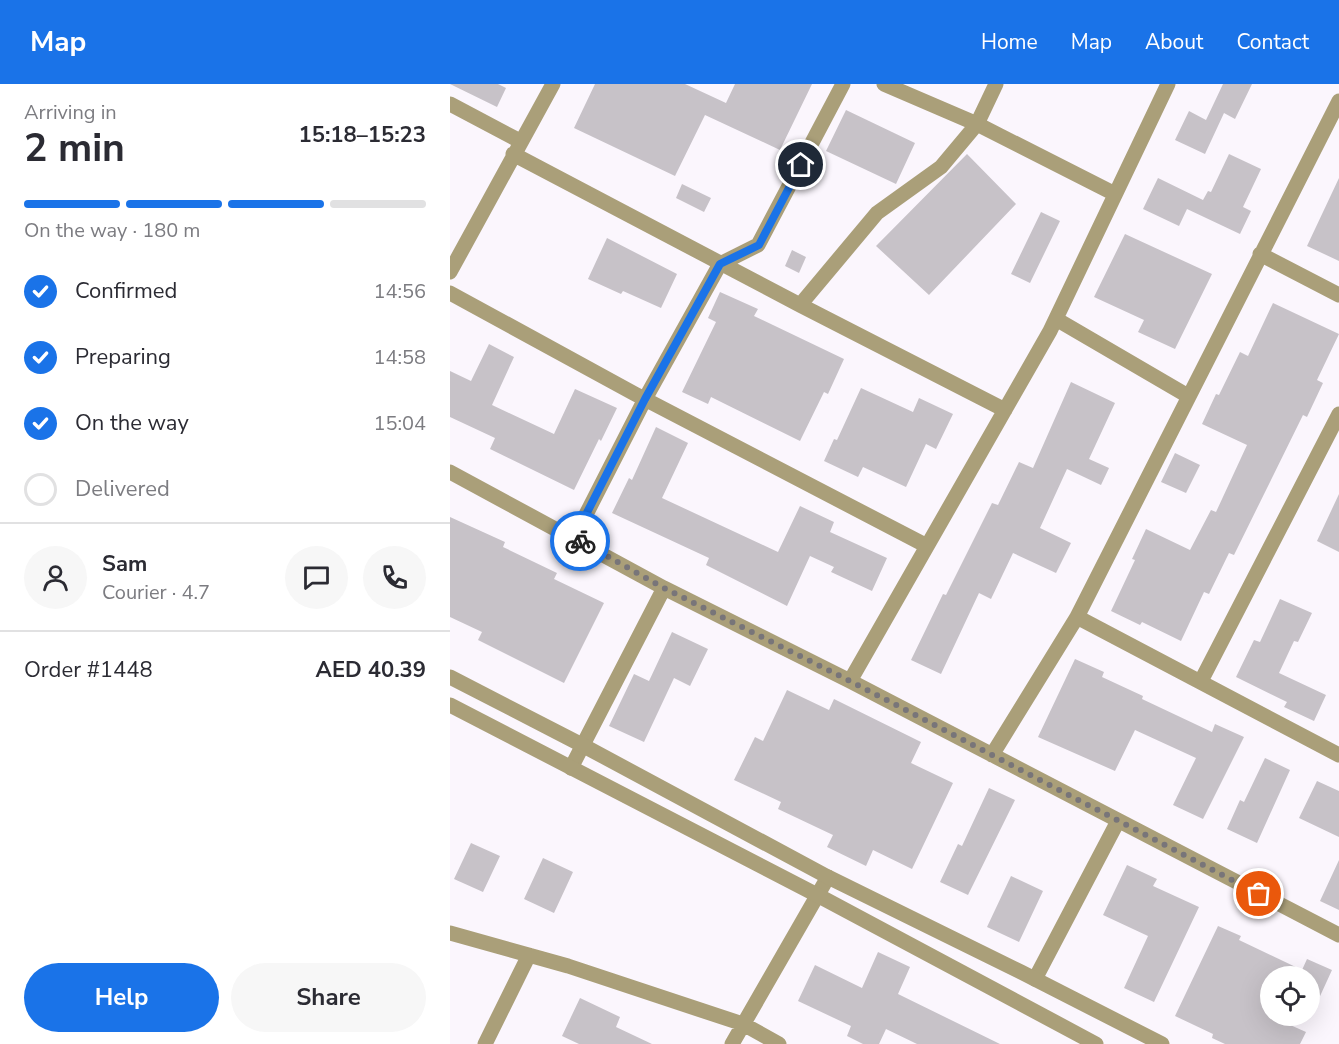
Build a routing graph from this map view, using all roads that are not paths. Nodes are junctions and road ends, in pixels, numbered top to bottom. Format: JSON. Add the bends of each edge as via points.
{"nodes":[{"id":1,"x":553,"y":84,"type":"edge"},
{"id":2,"x":843,"y":84,"type":"edge"},
{"id":3,"x":884,"y":84,"type":"edge"},
{"id":4,"x":996,"y":84,"type":"edge"},
{"id":5,"x":1168,"y":84,"type":"edge"},
{"id":6,"x":1339,"y":101,"type":"edge"},
{"id":7,"x":450,"y":104,"type":"edge"},
{"id":8,"x":1334,"y":121,"type":"edge"},
{"id":9,"x":977,"y":124,"type":"junction"},
{"id":10,"x":517,"y":148,"type":"junction"},
{"id":11,"x":1115,"y":194,"type":"junction"},
{"id":12,"x":1260,"y":254,"type":"junction"},
{"id":13,"x":720,"y":264,"type":"junction"},
{"id":14,"x":450,"y":272,"type":"edge"},
{"id":15,"x":450,"y":293,"type":"edge"},
{"id":16,"x":1339,"y":295,"type":"edge"},
{"id":17,"x":800,"y":305,"type":"junction"},
{"id":18,"x":1056,"y":319,"type":"junction"},
{"id":19,"x":1188,"y":396,"type":"junction"},
{"id":20,"x":645,"y":399,"type":"junction"},
{"id":21,"x":1005,"y":410,"type":"junction"},
{"id":22,"x":1339,"y":414,"type":"edge"},
{"id":23,"x":450,"y":472,"type":"edge"},
{"id":24,"x":574,"y":538,"type":"junction"},
{"id":25,"x":927,"y":546,"type":"junction"},
{"id":26,"x":664,"y":588,"type":"junction"},
{"id":27,"x":1077,"y":617,"type":"junction"},
{"id":28,"x":450,"y":677,"type":"edge"},
{"id":29,"x":850,"y":681,"type":"junction"},
{"id":30,"x":1201,"y":681,"type":"junction"},
{"id":31,"x":450,"y":705,"type":"edge"},
{"id":32,"x":582,"y":745,"type":"junction"},
{"id":33,"x":1338,"y":753,"type":"edge"},
{"id":34,"x":992,"y":755,"type":"junction"},
{"id":35,"x":571,"y":768,"type":"junction"},
{"id":36,"x":1118,"y":821,"type":"junction"},
{"id":37,"x":828,"y":877,"type":"junction"},
{"id":38,"x":819,"y":896,"type":"junction"},
{"id":39,"x":450,"y":933,"type":"edge"},
{"id":40,"x":1339,"y":935,"type":"edge"},
{"id":41,"x":529,"y":956,"type":"junction"},
{"id":42,"x":1035,"y":979,"type":"junction"},
{"id":43,"x":743,"y":1024,"type":"junction"},
{"id":44,"x":485,"y":1044,"type":"edge"},
{"id":45,"x":732,"y":1044,"type":"edge"},
{"id":46,"x":779,"y":1044,"type":"edge"},
{"id":47,"x":1096,"y":1044,"type":"edge"},
{"id":48,"x":1162,"y":1044,"type":"edge"}],
"edges":[{"from":1,"to":10,"type":"street"},
{"from":2,"to":13,"type":"street","via":[[759,245]]},
{"from":3,"to":9,"type":"street"},
{"from":4,"to":9,"type":"street"},
{"from":5,"to":11,"type":"street"},
{"from":6,"to":8,"type":"street"},
{"from":7,"to":10,"type":"street"},
{"from":8,"to":12,"type":"street"},
{"from":9,"to":11,"type":"street"},
{"from":9,"to":17,"type":"street","via":[[941,167],[878,213]]},
{"from":10,"to":13,"type":"street"},
{"from":10,"to":14,"type":"street"},
{"from":11,"to":18,"type":"street"},
{"from":12,"to":16,"type":"street"},
{"from":12,"to":19,"type":"street"},
{"from":13,"to":17,"type":"street"},
{"from":13,"to":20,"type":"street"},
{"from":15,"to":20,"type":"street"},
{"from":17,"to":21,"type":"street"},
{"from":18,"to":19,"type":"street"},
{"from":18,"to":21,"type":"street"},
{"from":19,"to":27,"type":"street"},
{"from":20,"to":24,"type":"street"},
{"from":20,"to":25,"type":"street"},
{"from":21,"to":25,"type":"street"},
{"from":22,"to":30,"type":"street"},
{"from":23,"to":24,"type":"street"},
{"from":24,"to":26,"type":"street"},
{"from":25,"to":29,"type":"street"},
{"from":26,"to":29,"type":"street"},
{"from":26,"to":32,"type":"street"},
{"from":27,"to":30,"type":"street"},
{"from":27,"to":34,"type":"street"},
{"from":28,"to":32,"type":"street"},
{"from":29,"to":34,"type":"street"},
{"from":30,"to":33,"type":"street"},
{"from":31,"to":35,"type":"street"},
{"from":32,"to":35,"type":"street"},
{"from":32,"to":37,"type":"street"},
{"from":34,"to":36,"type":"street"},
{"from":35,"to":38,"type":"street"},
{"from":36,"to":40,"type":"street"},
{"from":36,"to":42,"type":"street"},
{"from":37,"to":38,"type":"street"},
{"from":37,"to":42,"type":"street"},
{"from":38,"to":43,"type":"street"},
{"from":38,"to":47,"type":"street"},
{"from":39,"to":41,"type":"street"},
{"from":41,"to":43,"type":"street"},
{"from":41,"to":44,"type":"street"},
{"from":42,"to":48,"type":"street"},
{"from":43,"to":45,"type":"street"},
{"from":43,"to":46,"type":"street"}]}
